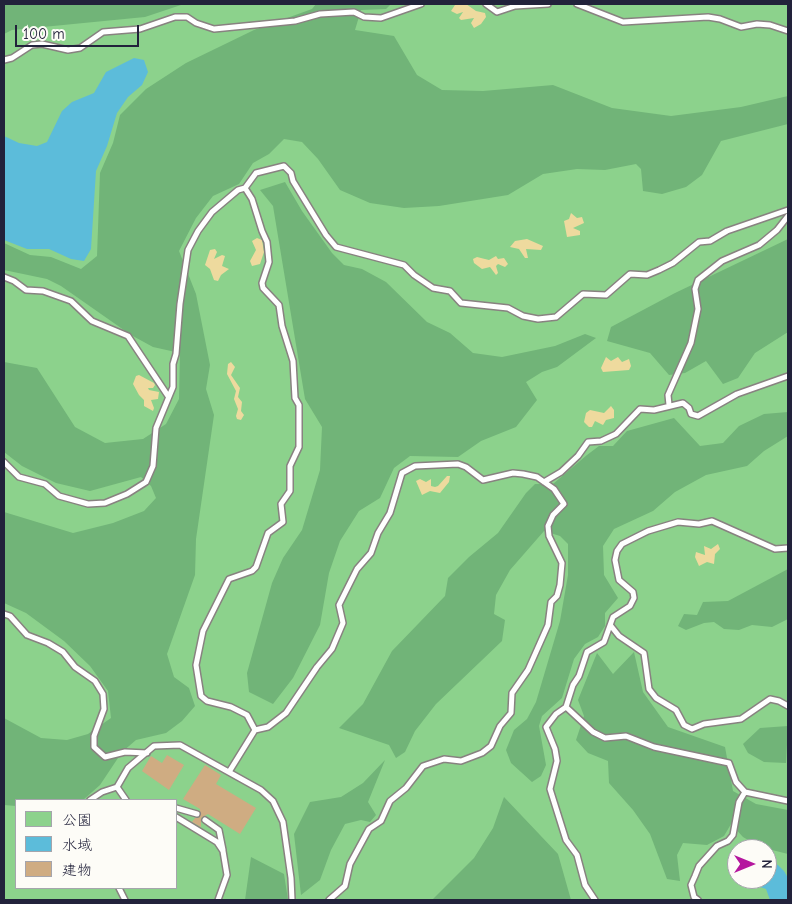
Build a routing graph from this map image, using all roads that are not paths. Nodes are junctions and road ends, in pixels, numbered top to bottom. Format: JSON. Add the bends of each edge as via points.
{"nodes":[{"id":1,"x":421,"y":4,"type":"edge"},
{"id":2,"x":486,"y":4,"type":"edge"},
{"id":3,"x":548,"y":4,"type":"edge"},
{"id":4,"x":577,"y":4,"type":"edge"},
{"id":5,"x":788,"y":31,"type":"edge"},
{"id":6,"x":4,"y":60,"type":"edge"},
{"id":7,"x":245,"y":188,"type":"junction"},
{"id":8,"x":788,"y":210,"type":"edge"},
{"id":9,"x":788,"y":216,"type":"edge"},
{"id":10,"x":4,"y":277,"type":"edge"},
{"id":11,"x":788,"y":376,"type":"edge"},
{"id":12,"x":168,"y":396,"type":"junction"},
{"id":13,"x":669,"y":405,"type":"junction"},
{"id":14,"x":4,"y":462,"type":"edge"},
{"id":15,"x":544,"y":482,"type":"junction"},
{"id":16,"x":788,"y":548,"type":"edge"},
{"id":17,"x":4,"y":614,"type":"edge"},
{"id":18,"x":610,"y":626,"type":"junction"},
{"id":19,"x":788,"y":706,"type":"edge"},
{"id":20,"x":566,"y":707,"type":"junction"},
{"id":21,"x":255,"y":730,"type":"junction"},
{"id":22,"x":147,"y":753,"type":"junction"},
{"id":23,"x":229,"y":772,"type":"junction"},
{"id":24,"x":117,"y":787,"type":"junction"},
{"id":25,"x":745,"y":792,"type":"junction"},
{"id":26,"x":92,"y":799,"type":"edge"},
{"id":27,"x":125,"y":799,"type":"edge"},
{"id":28,"x":788,"y":801,"type":"edge"},
{"id":29,"x":178,"y":809,"type":"edge"},
{"id":30,"x":197,"y":814,"type":"dead end"},
{"id":31,"x":178,"y":817,"type":"edge"},
{"id":32,"x":205,"y":820,"type":"dead end"},
{"id":33,"x":223,"y":851,"type":"junction"},
{"id":34,"x":218,"y":900,"type":"edge"},
{"id":35,"x":292,"y":900,"type":"edge"},
{"id":36,"x":329,"y":900,"type":"edge"},
{"id":37,"x":595,"y":900,"type":"edge"},
{"id":38,"x":698,"y":900,"type":"edge"}],
"edges":[{"from":1,"to":6,"type":"lane","via":[[381,18],[364,17],[354,12],[320,14],[295,21],[214,29],[187,17],[175,17],[140,29],[103,32],[80,48],[68,50],[32,45]]},
{"from":2,"to":3,"type":"lane","via":[[498,12],[515,6]]},
{"from":4,"to":5,"type":"lane","via":[[623,22],[708,17],[741,27],[770,25]]},
{"from":7,"to":8,"type":"lane","via":[[256,173],[284,166],[336,247],[404,265],[433,288],[450,291],[461,303],[508,308],[538,319],[556,317],[583,294],[606,295],[630,274],[647,275],[659,270],[699,242],[710,241],[727,231]]},
{"from":7,"to":12,"type":"lane","via":[[212,212],[188,250],[173,364],[173,387]]},
{"from":7,"to":21,"type":"lane","via":[[267,242],[269,262],[262,282],[279,305],[293,361],[295,398],[299,405],[299,447],[290,466],[290,491],[281,504],[283,522],[268,533],[256,567],[229,579],[202,631],[196,665],[201,696],[247,715]]},
{"from":9,"to":13,"type":"lane","via":[[759,245],[722,261],[698,280],[694,288],[698,309],[691,344],[668,395]]},
{"from":10,"to":12,"type":"lane","via":[[14,280],[26,290],[43,291],[71,301],[92,320],[128,336]]},
{"from":11,"to":13,"type":"lane","via":[[737,394],[698,416],[691,414],[683,403]]},
{"from":12,"to":14,"type":"lane","via":[[156,428],[153,466],[146,482],[105,503],[76,502],[59,496],[45,484],[19,477]]},
{"from":13,"to":15,"type":"lane","via":[[654,410],[640,409],[616,434],[601,441],[588,442],[561,472]]},
{"from":15,"to":21,"type":"lane","via":[[537,477],[514,473],[484,480],[458,464],[415,466],[402,473],[390,513],[371,553],[357,569],[339,604],[343,623],[332,649],[286,714],[268,727]]},
{"from":15,"to":36,"type":"lane","via":[[554,489],[564,504],[548,526],[549,536],[562,563],[562,572],[557,596],[551,602],[548,625],[528,670],[512,693],[511,714],[500,726],[491,746],[482,753],[461,761],[444,759],[424,766],[390,801],[381,821],[366,833],[350,864],[345,886]]},
{"from":16,"to":18,"type":"lane","via":[[775,550],[712,521],[699,524],[678,522],[633,537],[622,544],[615,560],[619,580],[633,592],[634,598],[630,606],[613,618]]},
{"from":17,"to":22,"type":"lane","via":[[10,616],[27,635],[62,652],[75,667],[96,681],[103,694],[104,709],[94,736],[94,747],[105,757],[125,752]]},
{"from":18,"to":19,"type":"lane","via":[[631,646],[644,653],[649,689],[656,698],[676,710],[684,725],[692,729],[741,719],[770,699]]},
{"from":18,"to":20,"type":"lane","via":[[604,642],[587,652]]},
{"from":20,"to":25,"type":"lane","via":[[593,732],[606,738],[626,736],[654,747],[728,763],[736,782]]},
{"from":20,"to":37,"type":"lane","via":[[546,727],[557,761],[550,789],[566,840],[577,855],[585,885]]},
{"from":21,"to":23,"type":"lane"},
{"from":22,"to":23,"type":"lane","via":[[154,746],[180,745]]},
{"from":22,"to":24,"type":"lane","via":[[128,768]]},
{"from":23,"to":35,"type":"lane","via":[[261,790],[278,810],[289,855]]},
{"from":24,"to":26,"type":"lane"},
{"from":24,"to":27,"type":"lane"},
{"from":25,"to":28,"type":"lane"},
{"from":25,"to":38,"type":"lane","via":[[739,802],[733,835],[717,846],[694,876],[691,885]]},
{"from":29,"to":30,"type":"lane"},
{"from":31,"to":33,"type":"lane","via":[[216,842]]},
{"from":32,"to":33,"type":"lane","via":[[219,830]]},
{"from":33,"to":34,"type":"lane","via":[[227,875]]}]}
